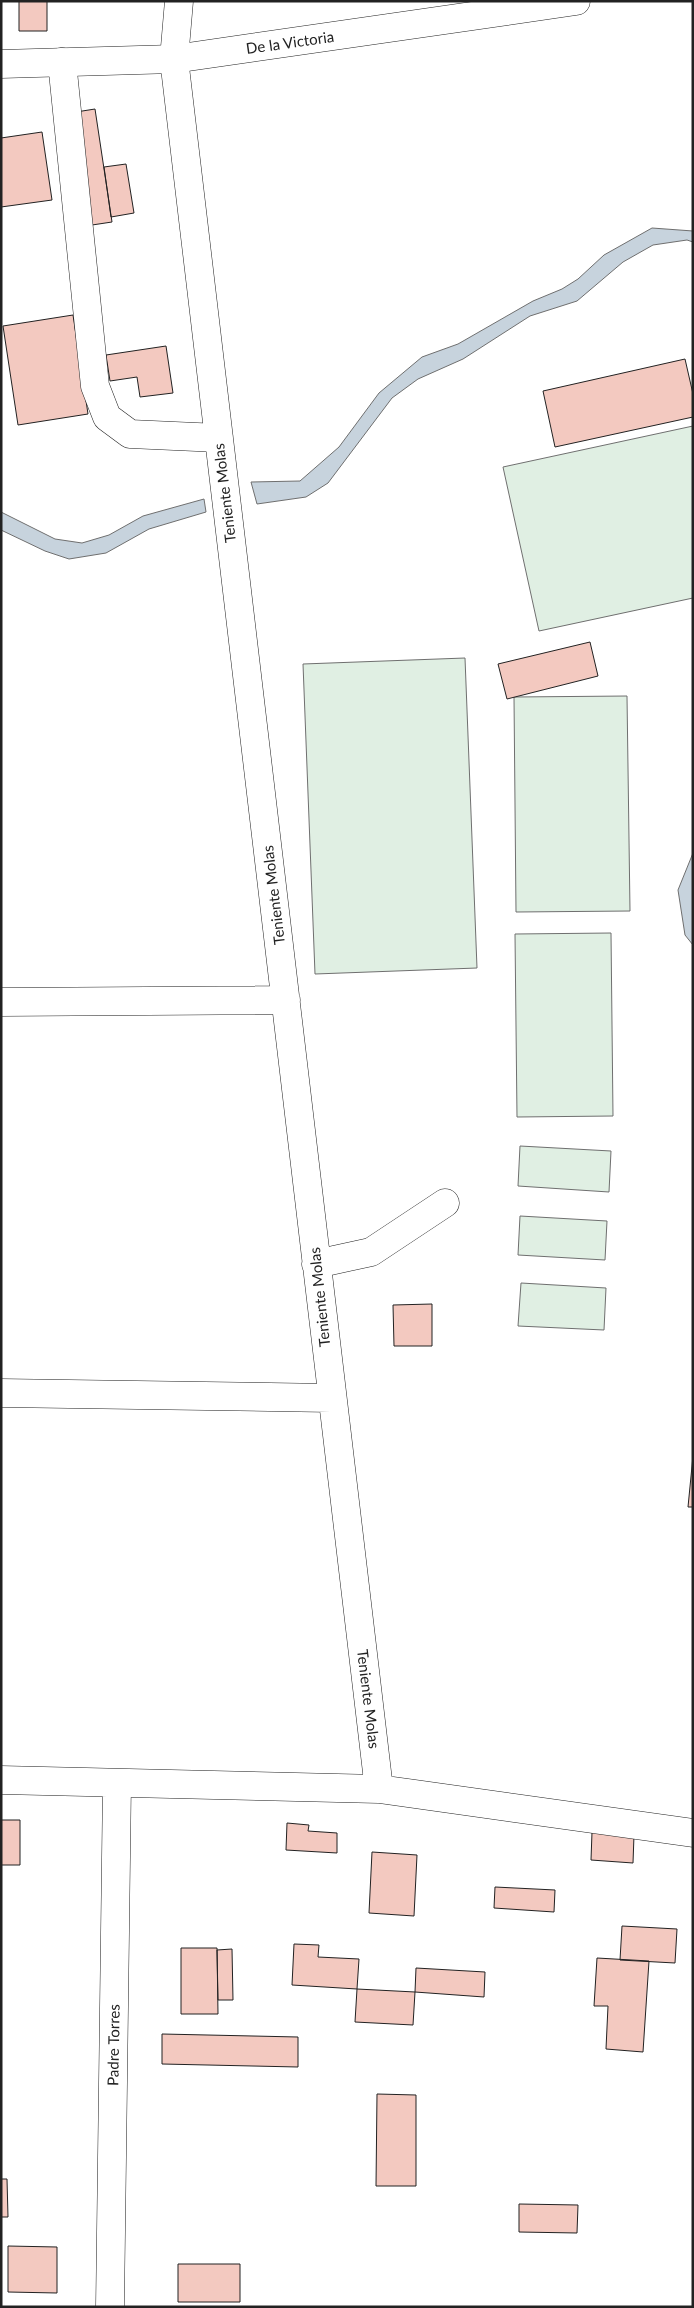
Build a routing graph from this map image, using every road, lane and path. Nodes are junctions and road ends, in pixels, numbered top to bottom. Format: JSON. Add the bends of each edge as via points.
{"nodes":[{"id":1,"x":179,"y":1,"type":"edge"},
{"id":2,"x":576,"y":1,"type":"edge"},
{"id":3,"x":174,"y":60,"type":"junction"},
{"id":4,"x":62,"y":62,"type":"junction"},
{"id":5,"x":1,"y":64,"type":"edge"},
{"id":6,"x":219,"y":438,"type":"junction"},
{"id":7,"x":286,"y":1000,"type":"junction"},
{"id":8,"x":1,"y":1002,"type":"edge"},
{"id":9,"x":445,"y":1203,"type":"dead end"},
{"id":10,"x":316,"y":1264,"type":"junction"},
{"id":11,"x":1,"y":1393,"type":"edge"},
{"id":12,"x":331,"y":1398,"type":"junction"},
{"id":13,"x":1,"y":1780,"type":"edge"},
{"id":14,"x":117,"y":1783,"type":"junction"},
{"id":15,"x":379,"y":1788,"type":"junction"},
{"id":16,"x":693,"y":1833,"type":"edge"},
{"id":17,"x":110,"y":2307,"type":"edge"}],
"edges":[{"from":1,"to":3,"type":"street","name":"Teniente Molas"},
{"from":2,"to":3,"type":"street","name":"De la Victoria"},
{"from":3,"to":4,"type":"street","name":"De la Victoria"},
{"from":3,"to":6,"type":"street","name":"Teniente Molas"},
{"from":4,"to":5,"type":"street","name":"De la Victoria"},
{"from":4,"to":6,"type":"street","via":[[95,386],[107,416],[130,434]]},
{"from":6,"to":7,"type":"street","name":"Teniente Molas"},
{"from":7,"to":8,"type":"street"},
{"from":7,"to":10,"type":"street","name":"Teniente Molas"},
{"from":9,"to":10,"type":"street","via":[[371,1252]]},
{"from":10,"to":12,"type":"street","name":"Teniente Molas"},
{"from":11,"to":12,"type":"street"},
{"from":12,"to":15,"type":"street","name":"Teniente Molas"},
{"from":13,"to":14,"type":"street"},
{"from":14,"to":15,"type":"street"},
{"from":14,"to":17,"type":"street","name":"Padre Torres"},
{"from":15,"to":16,"type":"street"}]}
